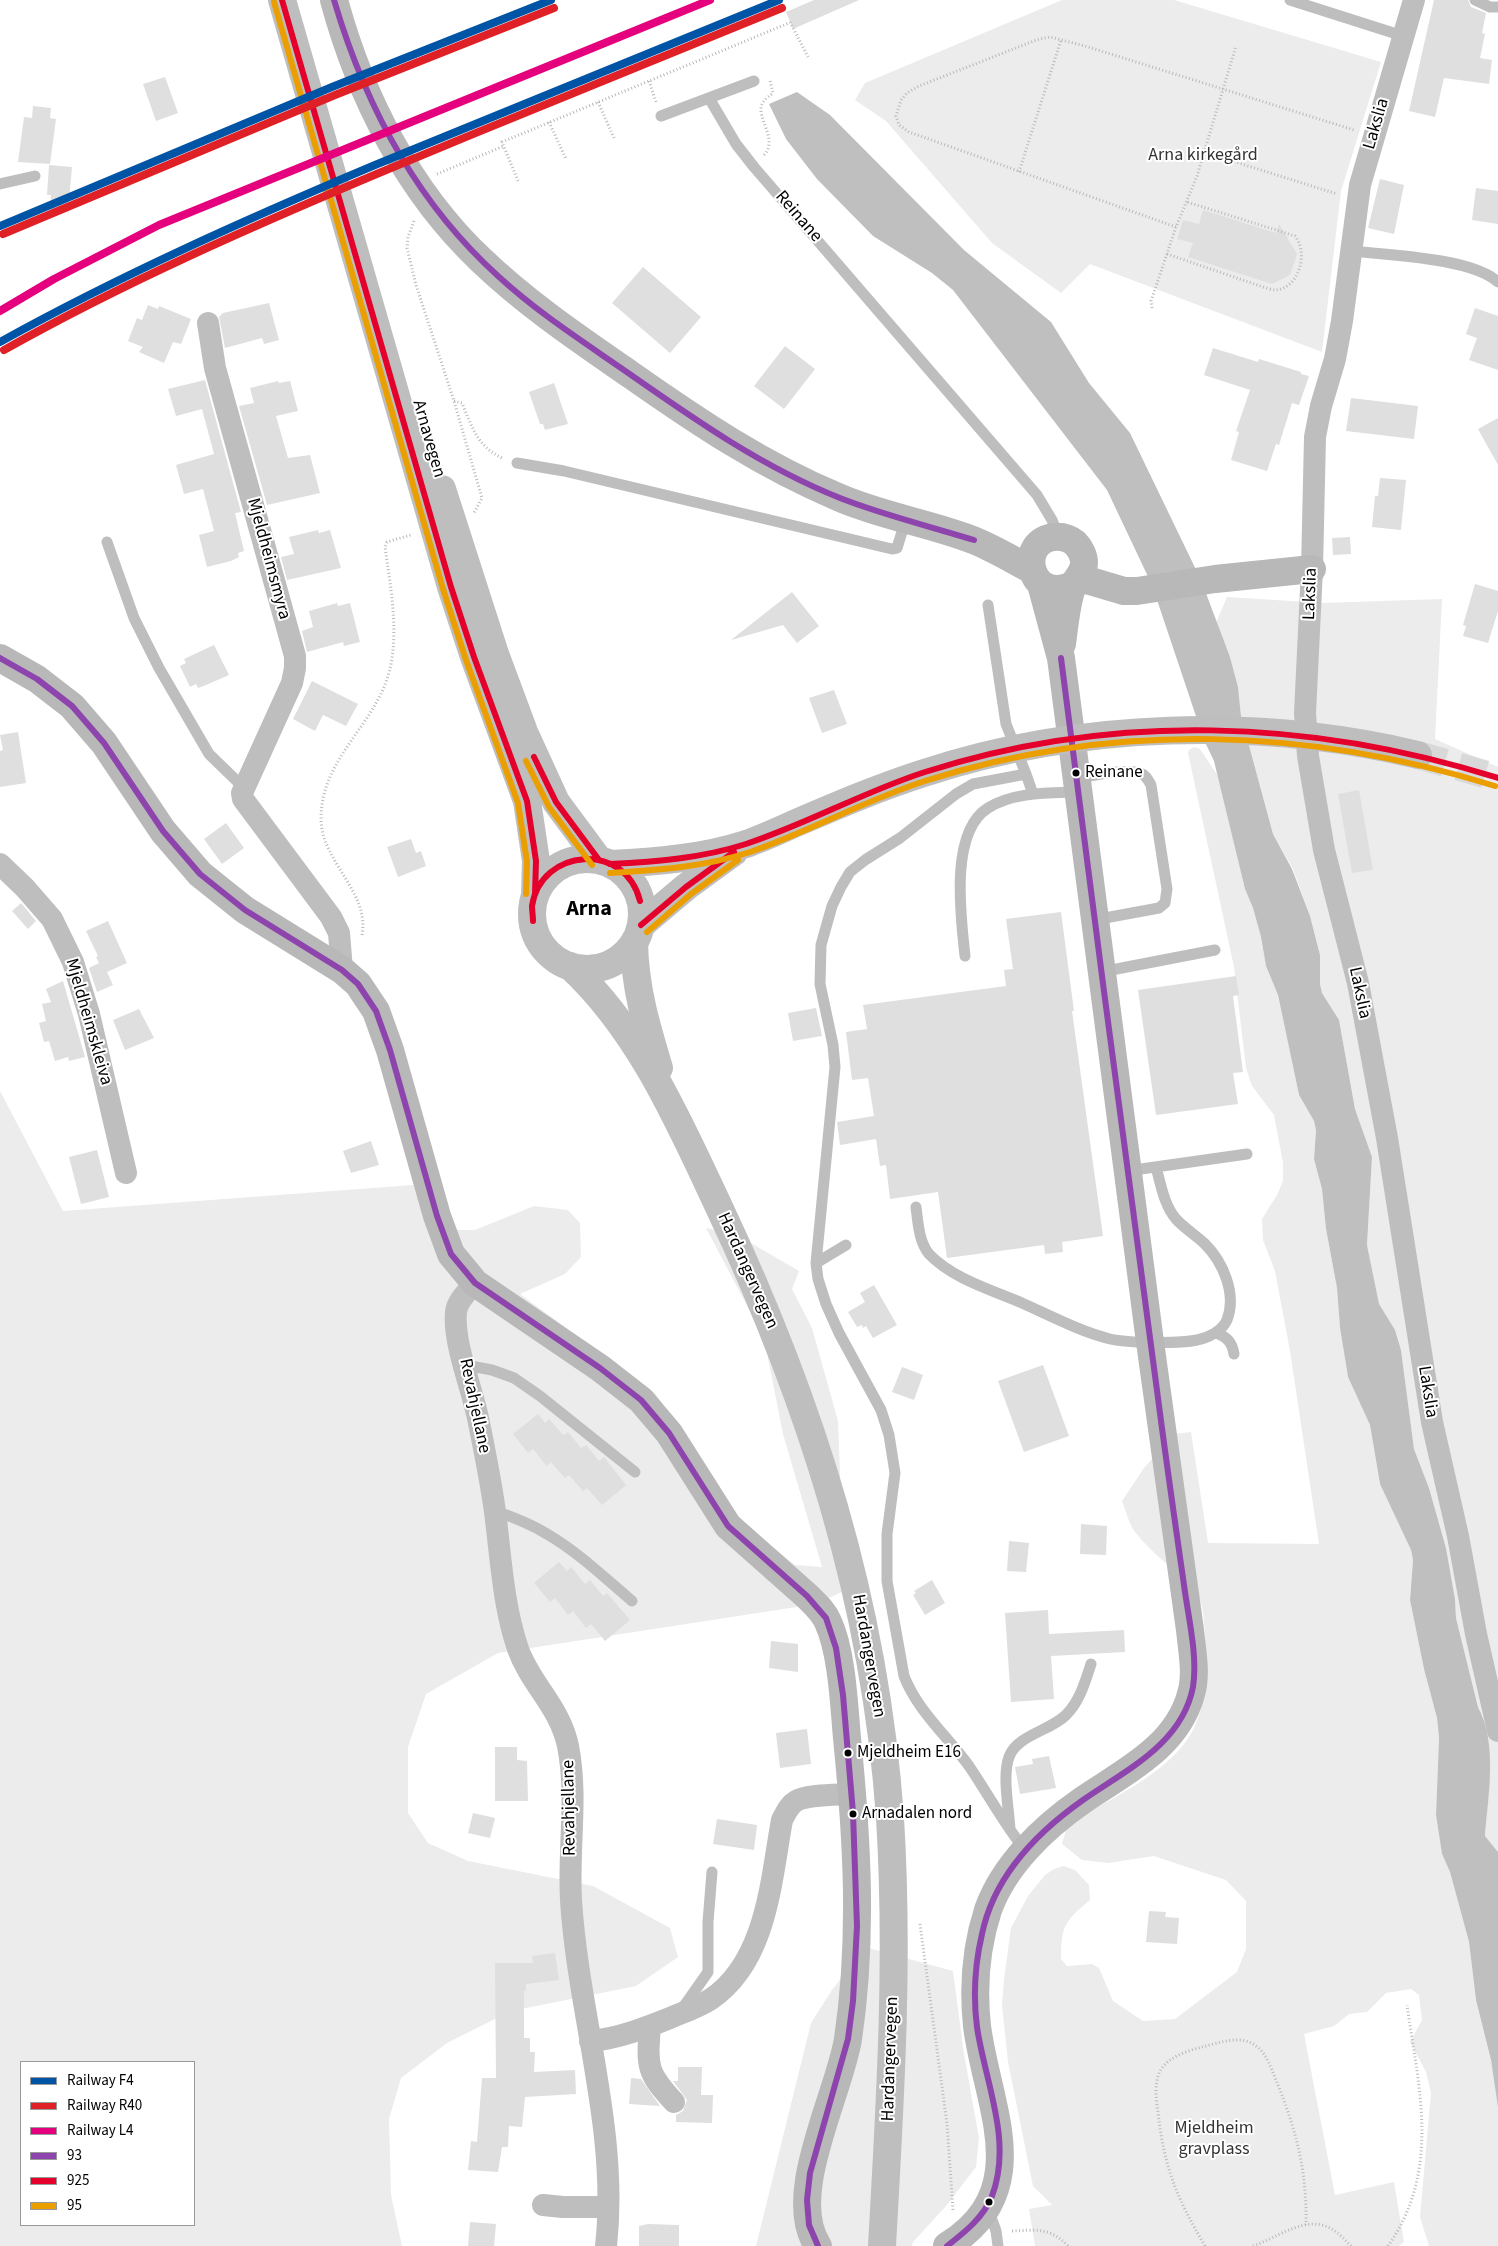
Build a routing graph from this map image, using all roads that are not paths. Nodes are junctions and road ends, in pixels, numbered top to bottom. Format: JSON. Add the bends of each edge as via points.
{"nodes":[{"id":1,"x":282,"y":0,"type":"edge"},
{"id":2,"x":300,"y":0,"type":"edge"},
{"id":3,"x":334,"y":0,"type":"edge"},
{"id":4,"x":1290,"y":0,"type":"edge"},
{"id":5,"x":1414,"y":0,"type":"edge"},
{"id":6,"x":1474,"y":0,"type":"edge"},
{"id":7,"x":1498,"y":7,"type":"edge"},
{"id":8,"x":1403,"y":36,"type":"junction"},
{"id":9,"x":754,"y":81,"type":"dead end"},
{"id":10,"x":709,"y":98,"type":"junction"},
{"id":11,"x":661,"y":116,"type":"road end"},
{"id":12,"x":35,"y":176,"type":"dead end"},
{"id":13,"x":0,"y":184,"type":"edge"},
{"id":14,"x":1351,"y":251,"type":"junction"},
{"id":15,"x":1498,"y":282,"type":"edge"},
{"id":16,"x":208,"y":323,"type":"dead end"},
{"id":17,"x":517,"y":462,"type":"road end"},
{"id":18,"x":906,"y":519,"type":"junction"},
{"id":19,"x":1051,"y":538,"type":"junction"},
{"id":20,"x":974,"y":540,"type":"junction"},
{"id":21,"x":107,"y":542,"type":"dead end"},
{"id":22,"x":1312,"y":569,"type":"junction"},
{"id":23,"x":1037,"y":577,"type":"junction"},
{"id":24,"x":1077,"y":581,"type":"junction"},
{"id":25,"x":988,"y":605,"type":"dead end"},
{"id":26,"x":0,"y":658,"type":"edge"},
{"id":27,"x":1061,"y":658,"type":"junction"},
{"id":28,"x":1418,"y":755,"type":"tunnel mouth"},
{"id":29,"x":1026,"y":774,"type":"junction"},
{"id":30,"x":1076,"y":785,"type":"junction"},
{"id":31,"x":243,"y":787,"type":"junction"},
{"id":32,"x":1033,"y":794,"type":"junction"},
{"id":33,"x":746,"y":844,"type":"junction"},
{"id":34,"x":605,"y":862,"type":"junction"},
{"id":35,"x":0,"y":864,"type":"edge"},
{"id":36,"x":536,"y":894,"type":"junction"},
{"id":37,"x":1094,"y":920,"type":"junction"},
{"id":38,"x":638,"y":934,"type":"junction"},
{"id":39,"x":1215,"y":950,"type":"dead end"},
{"id":40,"x":965,"y":956,"type":"dead end"},
{"id":41,"x":570,"y":966,"type":"junction"},
{"id":42,"x":342,"y":970,"type":"junction"},
{"id":43,"x":1101,"y":972,"type":"junction"},
{"id":44,"x":669,"y":1100,"type":"junction"},
{"id":45,"x":1246,"y":1154,"type":"dead end"},
{"id":46,"x":1156,"y":1167,"type":"junction"},
{"id":47,"x":1127,"y":1171,"type":"junction"},
{"id":48,"x":126,"y":1173,"type":"dead end"},
{"id":49,"x":916,"y":1207,"type":"dead end"},
{"id":50,"x":846,"y":1245,"type":"dead end"},
{"id":51,"x":816,"y":1263,"type":"junction"},
{"id":52,"x":475,"y":1283,"type":"junction"},
{"id":53,"x":1216,"y":1333,"type":"junction"},
{"id":54,"x":1150,"y":1342,"type":"junction"},
{"id":55,"x":1234,"y":1354,"type":"dead end"},
{"id":56,"x":465,"y":1365,"type":"junction"},
{"id":57,"x":635,"y":1472,"type":"dead end"},
{"id":58,"x":495,"y":1511,"type":"junction"},
{"id":59,"x":632,"y":1601,"type":"dead end"},
{"id":60,"x":1091,"y":1664,"type":"dead end"},
{"id":61,"x":1498,"y":1731,"type":"edge"},
{"id":62,"x":852,"y":1794,"type":"junction"},
{"id":63,"x":1018,"y":1841,"type":"junction"},
{"id":64,"x":712,"y":1872,"type":"dead end"},
{"id":65,"x":678,"y":2015,"type":"junction"},
{"id":66,"x":650,"y":2026,"type":"junction"},
{"id":67,"x":590,"y":2041,"type":"junction"},
{"id":68,"x":674,"y":2102,"type":"dead end"},
{"id":69,"x":543,"y":2205,"type":"dead end"},
{"id":70,"x":608,"y":2207,"type":"junction"},
{"id":71,"x":992,"y":2220,"type":"junction"},
{"id":72,"x":953,"y":2242,"type":"edge"},
{"id":73,"x":606,"y":2246,"type":"edge"},
{"id":74,"x":818,"y":2246,"type":"edge"},
{"id":75,"x":882,"y":2246,"type":"edge"},
{"id":76,"x":998,"y":2246,"type":"edge"}],
"edges":[{"from":1,"to":36,"type":"main road","name":"Arnavegen","via":[[451,587],[527,800],[536,860]]},
{"from":2,"to":34,"type":"main road","name":"Arnavegen","via":[[435,466],[495,654],[521,724],[556,802]]},
{"from":3,"to":18,"type":"main road","via":[[371,104],[392,143],[431,204],[513,289],[560,326],[742,450],[840,498]]},
{"from":4,"to":8,"type":"lane"},
{"from":5,"to":8,"type":"street","name":"Lakslia"},
{"from":6,"to":7,"type":"lane"},
{"from":8,"to":14,"type":"street","name":"Lakslia","via":[[1357,200]]},
{"from":9,"to":10,"type":"lane"},
{"from":10,"to":11,"type":"lane"},
{"from":10,"to":19,"type":"lane","name":"Reinane","via":[[752,165],[1037,494],[1052,520]]},
{"from":12,"to":13,"type":"lane"},
{"from":14,"to":15,"type":"lane","via":[[1476,268]]},
{"from":14,"to":22,"type":"street","name":"Lakslia","via":[[1337,350],[1315,438]]},
{"from":16,"to":31,"type":"street","name":"Mjeldheimsmyra","via":[[216,368],[295,656],[292,683]]},
{"from":17,"to":18,"type":"lane","via":[[892,549],[897,548]]},
{"from":18,"to":20,"type":"main road"},
{"from":19,"to":20,"type":"main road"},
{"from":19,"to":23,"type":"main road","via":[[1033,553]]},
{"from":19,"to":24,"type":"main road","via":[[1073,541],[1083,554],[1084,562]]},
{"from":20,"to":23,"type":"main road"},
{"from":21,"to":31,"type":"lane","via":[[134,618],[159,668],[209,754]]},
{"from":22,"to":24,"type":"main road","via":[[1137,591]]},
{"from":22,"to":61,"type":"street","name":"Lakslia","via":[[1305,713],[1308,756],[1324,850],[1358,983],[1387,1138],[1432,1422]]},
{"from":23,"to":24,"type":"main road","via":[[1058,589]]},
{"from":23,"to":27,"type":"main road"},
{"from":24,"to":27,"type":"main road","via":[[1065,620]]},
{"from":25,"to":29,"type":"lane","via":[[1006,724]]},
{"from":26,"to":42,"type":"main road","via":[[38,679],[72,706],[104,743],[163,830],[200,874],[245,910]]},
{"from":27,"to":30,"type":"main road"},
{"from":28,"to":33,"type":"main road","via":[[1347,741],[1284,734],[1200,730],[1099,736],[981,756],[877,789]]},
{"from":29,"to":32,"type":"lane"},
{"from":29,"to":51,"type":"lane","via":[[973,784],[956,794],[850,872],[832,906],[821,945],[820,984],[835,1067]]},
{"from":30,"to":32,"type":"lane"},
{"from":30,"to":37,"type":"main road"},
{"from":30,"to":37,"type":"lane","via":[[1129,772],[1146,777],[1151,785],[1167,889],[1165,903],[1159,908]]},
{"from":31,"to":42,"type":"street","via":[[243,799],[331,917],[338,933]]},
{"from":32,"to":40,"type":"lane","via":[[987,808],[977,818],[969,835],[962,857],[959,897]]},
{"from":33,"to":34,"type":"main road","via":[[652,862]]},
{"from":33,"to":38,"type":"main road","via":[[686,886]]},
{"from":34,"to":36,"type":"main road","via":[[575,860],[558,867],[545,878]]},
{"from":34,"to":38,"type":"main road","via":[[626,874],[637,889],[642,907]]},
{"from":35,"to":48,"type":"street","name":"Mjeldheimskleiva","via":[[52,918],[73,962],[89,1014]]},
{"from":36,"to":41,"type":"main road","via":[[532,911],[534,929],[554,958]]},
{"from":37,"to":43,"type":"main road"},
{"from":38,"to":41,"type":"main road","via":[[622,956],[606,966],[588,969]]},
{"from":38,"to":44,"type":"main road","name":"Hardangervegen","via":[[635,968],[642,1011]]},
{"from":39,"to":43,"type":"lane"},
{"from":41,"to":44,"type":"main road","name":"Hardangervegen","via":[[602,1000]]},
{"from":42,"to":52,"type":"main road","via":[[358,984],[376,1011],[443,1236],[451,1254]]},
{"from":43,"to":47,"type":"main road"},
{"from":44,"to":75,"type":"main road","name":"Hardangervegen","via":[[781,1348],[826,1475],[856,1585],[867,1642],[881,1727],[890,1816],[894,1926],[894,1996]]},
{"from":45,"to":46,"type":"lane"},
{"from":46,"to":47,"type":"lane"},
{"from":46,"to":53,"type":"lane","via":[[1166,1202],[1175,1218],[1219,1260],[1229,1289],[1230,1306],[1226,1321]]},
{"from":47,"to":54,"type":"main road"},
{"from":49,"to":54,"type":"lane","via":[[921,1239],[928,1252],[958,1275],[1082,1330],[1125,1342]]},
{"from":50,"to":51,"type":"lane"},
{"from":51,"to":63,"type":"lane","via":[[826,1304],[881,1410],[892,1450],[895,1473],[887,1534],[887,1581],[904,1676],[919,1705],[969,1767]]},
{"from":52,"to":56,"type":"street","name":"Revahjellane","via":[[456,1309],[457,1332]]},
{"from":52,"to":62,"type":"main road","via":[[600,1368],[641,1400],[668,1433],[728,1526],[819,1607],[828,1622],[838,1662]]},
{"from":53,"to":54,"type":"lane","via":[[1196,1340]]},
{"from":53,"to":55,"type":"lane","via":[[1227,1337]]},
{"from":54,"to":63,"type":"main road","via":[[1190,1630],[1192,1692],[1172,1733],[1155,1750],[1059,1818]]},
{"from":56,"to":57,"type":"lane","via":[[514,1378]]},
{"from":56,"to":58,"type":"street","name":"Revahjellane","via":[[479,1420]]},
{"from":58,"to":59,"type":"lane","via":[[549,1534]]},
{"from":58,"to":67,"type":"street","name":"Revahjellane","via":[[504,1586],[518,1648],[532,1677],[556,1711],[567,1744],[573,1787],[571,1900]]},
{"from":60,"to":63,"type":"lane","via":[[1079,1698],[1066,1715],[1017,1745],[1009,1757],[1006,1772]]},
{"from":62,"to":65,"type":"street","via":[[806,1798],[788,1808],[782,1820],[765,1912],[744,1962],[729,1984],[711,1999]]},
{"from":62,"to":74,"type":"main road","via":[[858,1885],[856,1975],[843,2060],[806,2198],[808,2225]]},
{"from":63,"to":71,"type":"main road","via":[[982,1929],[977,1964],[975,1999],[978,2028],[998,2125],[1000,2156]]},
{"from":64,"to":65,"type":"lane","via":[[708,1972]]},
{"from":65,"to":66,"type":"street"},
{"from":66,"to":67,"type":"street"},
{"from":66,"to":68,"type":"street","via":[[648,2053],[651,2070],[656,2082]]},
{"from":67,"to":70,"type":"street","name":"Revahjellane","via":[[604,2131]]},
{"from":69,"to":70,"type":"street"},
{"from":70,"to":73,"type":"street","name":"Revahjellane"},
{"from":71,"to":72,"type":"main road"},
{"from":71,"to":76,"type":"lane"}]}
